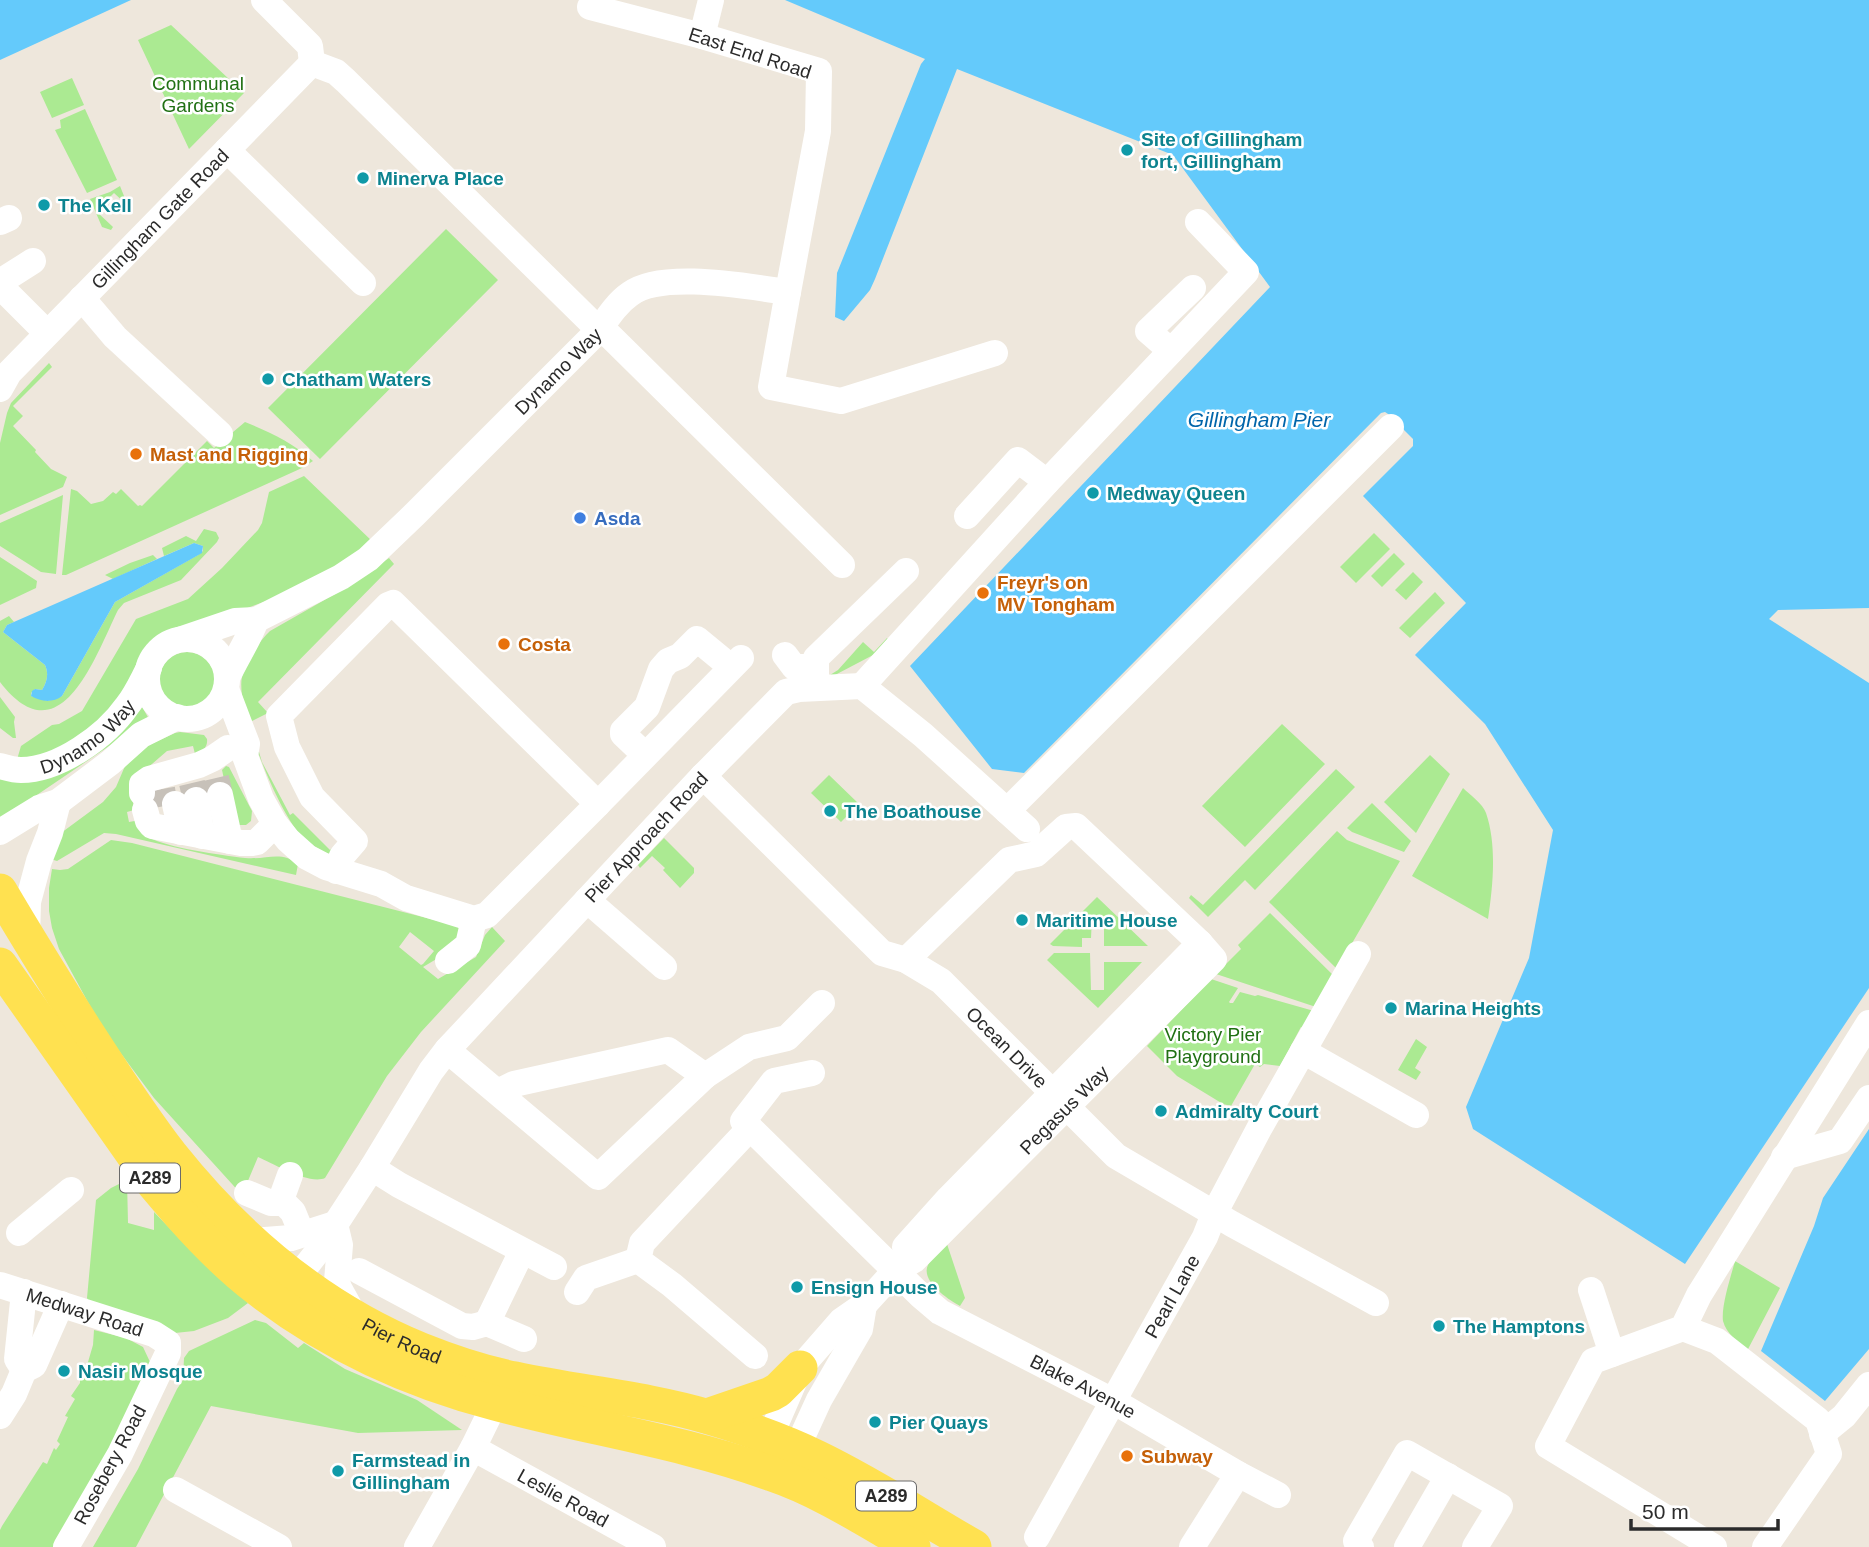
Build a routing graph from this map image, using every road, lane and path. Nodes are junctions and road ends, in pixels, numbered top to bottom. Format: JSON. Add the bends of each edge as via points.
{"nodes":[{"id":1,"x":264,"y":0,"type":"edge"},
{"id":2,"x":711,"y":0,"type":"edge"},
{"id":3,"x":590,"y":8,"type":"dead end"},
{"id":4,"x":702,"y":36,"type":"junction"},
{"id":5,"x":312,"y":63,"type":"junction"},
{"id":6,"x":226,"y":150,"type":"junction"},
{"id":7,"x":1198,"y":222,"type":"dead end"},
{"id":8,"x":33,"y":261,"type":"dead end"},
{"id":9,"x":363,"y":283,"type":"dead end"},
{"id":10,"x":0,"y":284,"type":"edge"},
{"id":11,"x":1193,"y":288,"type":"dead end"},
{"id":12,"x":788,"y":292,"type":"junction"},
{"id":13,"x":82,"y":298,"type":"junction"},
{"id":14,"x":599,"y":330,"type":"junction"},
{"id":15,"x":47,"y":333,"type":"junction"},
{"id":16,"x":1171,"y":351,"type":"junction"},
{"id":17,"x":995,"y":353,"type":"dead end"},
{"id":18,"x":3,"y":379,"type":"edge"},
{"id":19,"x":1391,"y":427,"type":"dead end"},
{"id":20,"x":220,"y":434,"type":"dead end"},
{"id":21,"x":1047,"y":482,"type":"junction"},
{"id":22,"x":967,"y":516,"type":"dead end"},
{"id":23,"x":842,"y":565,"type":"dead end"},
{"id":24,"x":906,"y":571,"type":"dead end"},
{"id":25,"x":256,"y":620,"type":"junction"},
{"id":26,"x":182,"y":639,"type":"junction"},
{"id":27,"x":785,"y":655,"type":"dead end"},
{"id":28,"x":149,"y":666,"type":"junction"},
{"id":29,"x":816,"y":678,"type":"junction"},
{"id":30,"x":227,"y":684,"type":"junction"},
{"id":31,"x":862,"y":686,"type":"junction"},
{"id":32,"x":187,"y":717,"type":"junction"},
{"id":33,"x":645,"y":755,"type":"junction"},
{"id":34,"x":0,"y":766,"type":"edge"},
{"id":35,"x":703,"y":776,"type":"junction"},
{"id":36,"x":186,"y":795,"type":"junction"},
{"id":37,"x":58,"y":802,"type":"junction"},
{"id":38,"x":598,"y":804,"type":"junction"},
{"id":39,"x":1007,"y":811,"type":"junction"},
{"id":40,"x":275,"y":824,"type":"junction"},
{"id":41,"x":1027,"y":830,"type":"dead end"},
{"id":42,"x":0,"y":832,"type":"edge"},
{"id":43,"x":336,"y":871,"type":"junction"},
{"id":44,"x":0,"y":891,"type":"edge"},
{"id":45,"x":587,"y":900,"type":"junction"},
{"id":46,"x":474,"y":919,"type":"junction"},
{"id":47,"x":27,"y":938,"type":"junction"},
{"id":48,"x":1358,"y":954,"type":"dead end"},
{"id":49,"x":906,"y":960,"type":"junction"},
{"id":50,"x":449,"y":961,"type":"dead end"},
{"id":51,"x":0,"y":965,"type":"edge"},
{"id":52,"x":664,"y":967,"type":"dead end"},
{"id":53,"x":822,"y":1003,"type":"dead end"},
{"id":54,"x":1869,"y":1023,"type":"edge"},
{"id":55,"x":447,"y":1050,"type":"junction"},
{"id":56,"x":1303,"y":1051,"type":"junction"},
{"id":57,"x":812,"y":1073,"type":"dead end"},
{"id":58,"x":705,"y":1076,"type":"junction"},
{"id":59,"x":498,"y":1092,"type":"junction"},
{"id":60,"x":1869,"y":1098,"type":"edge"},
{"id":61,"x":1060,"y":1100,"type":"junction"},
{"id":62,"x":1416,"y":1115,"type":"dead end"},
{"id":63,"x":750,"y":1128,"type":"junction"},
{"id":64,"x":1784,"y":1157,"type":"junction"},
{"id":65,"x":372,"y":1168,"type":"junction"},
{"id":66,"x":290,"y":1175,"type":"dead end"},
{"id":67,"x":71,"y":1190,"type":"dead end"},
{"id":68,"x":247,"y":1193,"type":"dead end"},
{"id":69,"x":284,"y":1203,"type":"junction"},
{"id":70,"x":335,"y":1224,"type":"junction"},
{"id":71,"x":1210,"y":1225,"type":"junction"},
{"id":72,"x":19,"y":1233,"type":"dead end"},
{"id":73,"x":302,"y":1234,"type":"junction"},
{"id":74,"x":250,"y":1241,"type":"junction"},
{"id":75,"x":522,"y":1251,"type":"junction"},
{"id":76,"x":638,"y":1260,"type":"junction"},
{"id":77,"x":554,"y":1267,"type":"dead end"},
{"id":78,"x":359,"y":1271,"type":"dead end"},
{"id":79,"x":895,"y":1271,"type":"junction"},
{"id":80,"x":296,"y":1279,"type":"junction"},
{"id":81,"x":12,"y":1288,"type":"edge"},
{"id":82,"x":258,"y":1289,"type":"junction"},
{"id":83,"x":1591,"y":1290,"type":"dead end"},
{"id":84,"x":577,"y":1292,"type":"dead end"},
{"id":85,"x":1376,"y":1303,"type":"dead end"},
{"id":86,"x":61,"y":1304,"type":"junction"},
{"id":87,"x":864,"y":1305,"type":"junction"},
{"id":88,"x":356,"y":1317,"type":"junction"},
{"id":89,"x":488,"y":1323,"type":"junction"},
{"id":90,"x":1683,"y":1328,"type":"junction"},
{"id":91,"x":524,"y":1339,"type":"dead end"},
{"id":92,"x":169,"y":1343,"type":"joint"},
{"id":93,"x":1612,"y":1353,"type":"junction"},
{"id":94,"x":755,"y":1356,"type":"dead end"},
{"id":95,"x":800,"y":1368,"type":"junction"},
{"id":96,"x":24,"y":1370,"type":"junction"},
{"id":97,"x":1869,"y":1385,"type":"edge"},
{"id":98,"x":1113,"y":1401,"type":"junction"},
{"id":99,"x":495,"y":1403,"type":"junction"},
{"id":100,"x":0,"y":1416,"type":"edge"},
{"id":101,"x":707,"y":1416,"type":"junction"},
{"id":102,"x":1822,"y":1434,"type":"junction"},
{"id":103,"x":783,"y":1443,"type":"junction"},
{"id":104,"x":473,"y":1448,"type":"junction"},
{"id":105,"x":771,"y":1473,"type":"junction"},
{"id":106,"x":1238,"y":1474,"type":"junction"},
{"id":107,"x":1448,"y":1476,"type":"junction"},
{"id":108,"x":176,"y":1490,"type":"dead end"},
{"id":109,"x":1278,"y":1495,"type":"dead end"},
{"id":110,"x":1037,"y":1537,"type":"dead end"},
{"id":111,"x":66,"y":1547,"type":"edge"},
{"id":112,"x":279,"y":1547,"type":"edge"},
{"id":113,"x":417,"y":1547,"type":"edge"},
{"id":114,"x":653,"y":1547,"type":"edge"},
{"id":115,"x":913,"y":1547,"type":"edge"},
{"id":116,"x":974,"y":1547,"type":"edge"},
{"id":117,"x":1192,"y":1547,"type":"edge"},
{"id":118,"x":1360,"y":1547,"type":"edge"},
{"id":119,"x":1407,"y":1547,"type":"edge"},
{"id":120,"x":1475,"y":1547,"type":"edge"},
{"id":121,"x":1714,"y":1547,"type":"edge"},
{"id":122,"x":1765,"y":1547,"type":"edge"}],
"edges":[{"from":1,"to":5,"type":"street","via":[[310,46]]},
{"from":2,"to":4,"type":"street"},
{"from":3,"to":4,"type":"street","name":"East End Road"},
{"from":4,"to":12,"type":"street","name":"East End Road","via":[[819,71],[818,131]]},
{"from":5,"to":6,"type":"street","name":"Gillingham Gate Road"},
{"from":5,"to":14,"type":"street","via":[[346,81]]},
{"from":6,"to":9,"type":"street"},
{"from":6,"to":13,"type":"street","name":"Gillingham Gate Road"},
{"from":7,"to":16,"type":"street","via":[[1246,272]]},
{"from":8,"to":10,"type":"street"},
{"from":10,"to":15,"type":"street"},
{"from":11,"to":16,"type":"street","via":[[1148,331]]},
{"from":12,"to":14,"type":"street","via":[[655,282],[631,292]]},
{"from":12,"to":17,"type":"street","name":"East End Road","via":[[771,387],[842,401]]},
{"from":13,"to":15,"type":"street","name":"Gillingham Gate Road"},
{"from":13,"to":20,"type":"street","via":[[115,337]]},
{"from":14,"to":23,"type":"street","name":"Dynamo Way"},
{"from":14,"to":25,"type":"street","name":"Dynamo Way","via":[[368,559]]},
{"from":15,"to":18,"type":"street","name":"Gillingham Gate Road"},
{"from":16,"to":21,"type":"street"},
{"from":19,"to":39,"type":"street"},
{"from":21,"to":22,"type":"street","via":[[1018,460]]},
{"from":21,"to":31,"type":"street"},
{"from":24,"to":29,"type":"street","via":[[816,658]]},
{"from":25,"to":26,"type":"street","name":"Dynamo Way","via":[[235,621]]},
{"from":25,"to":30,"type":"street","name":"Dynamo Way"},
{"from":26,"to":28,"type":"street","name":"Dynamo Way","via":[[162,648]]},
{"from":26,"to":30,"type":"street","name":"Dynamo Way","via":[[204,642],[214,649],[226,667]]},
{"from":27,"to":29,"type":"street","via":[[794,667]]},
{"from":28,"to":32,"type":"street","name":"Dynamo Way","via":[[152,698],[162,710]]},
{"from":28,"to":34,"type":"street","name":"Dynamo Way","via":[[114,722],[76,751],[46,766],[21,770]]},
{"from":29,"to":31,"type":"street","name":"Pier Approach Road"},
{"from":29,"to":35,"type":"street","name":"Pier Approach Road","via":[[782,695]]},
{"from":30,"to":32,"type":"street","name":"Dynamo Way","via":[[216,707]]},
{"from":30,"to":36,"type":"street","name":"Dynamo Way","via":[[247,744]]},
{"from":31,"to":39,"type":"street"},
{"from":32,"to":36,"type":"street","name":"Dynamo Way","via":[[217,734]]},
{"from":32,"to":37,"type":"street","name":"Dynamo Way","via":[[141,735]]},
{"from":33,"to":33,"type":"street","via":[[736,663],[697,639],[661,669],[647,707],[623,731]]},
{"from":33,"to":38,"type":"street"},
{"from":35,"to":45,"type":"street","name":"Pier Approach Road"},
{"from":35,"to":49,"type":"street","name":"Ocean Drive","via":[[882,953]]},
{"from":36,"to":40,"type":"street","name":"Dynamo Way","via":[[261,799]]},
{"from":36,"to":40,"type":"street","via":[[241,843],[257,842]]},
{"from":37,"to":42,"type":"street","name":"Dynamo Way","via":[[38,808]]},
{"from":37,"to":47,"type":"street","via":[[28,902]]},
{"from":38,"to":43,"type":"street","via":[[393,603],[279,716],[287,747],[312,797],[355,841]]},
{"from":38,"to":46,"type":"street","via":[[487,915]]},
{"from":39,"to":41,"type":"street"},
{"from":40,"to":43,"type":"street","name":"Dynamo Way","via":[[307,857]]},
{"from":43,"to":46,"type":"street","name":"Dynamo Way"},
{"from":44,"to":47,"type":"main road","name":"Pier Road","number":"A289"},
{"from":45,"to":52,"type":"street"},
{"from":45,"to":55,"type":"street","name":"Pier Approach Road"},
{"from":46,"to":50,"type":"street","via":[[468,945]]},
{"from":47,"to":74,"type":"main road","name":"Pier Road","number":"A289","via":[[158,1138]]},
{"from":48,"to":56,"type":"street","name":"Pearl Lane"},
{"from":49,"to":61,"type":"street","name":"Ocean Drive","via":[[941,981]]},
{"from":49,"to":61,"type":"street","name":"Pegasus Way","via":[[1009,860],[1036,853],[1066,827],[1076,826],[1200,943]]},
{"from":51,"to":82,"type":"main road","name":"Pier Road","number":"A289","via":[[154,1184],[206,1242]]},
{"from":53,"to":58,"type":"street","via":[[787,1038],[749,1047]]},
{"from":54,"to":64,"type":"street"},
{"from":55,"to":59,"type":"street"},
{"from":55,"to":65,"type":"street","name":"Pier Approach Road"},
{"from":56,"to":62,"type":"street"},
{"from":56,"to":71,"type":"street","name":"Pearl Lane"},
{"from":57,"to":63,"type":"street","via":[[774,1080],[743,1121]]},
{"from":58,"to":59,"type":"street","via":[[668,1050],[514,1084]]},
{"from":58,"to":59,"type":"street","via":[[597,1177]]},
{"from":60,"to":64,"type":"street","via":[[1840,1141]]},
{"from":61,"to":71,"type":"street","name":"Ocean Drive","via":[[1116,1156]]},
{"from":61,"to":79,"type":"street","name":"Pegasus Way","via":[[930,1218],[902,1250]]},
{"from":63,"to":76,"type":"street","via":[[642,1243]]},
{"from":63,"to":79,"type":"street"},
{"from":64,"to":90,"type":"street"},
{"from":65,"to":70,"type":"street","name":"Pier Approach Road"},
{"from":65,"to":75,"type":"street"},
{"from":66,"to":69,"type":"street"},
{"from":67,"to":72,"type":"street"},
{"from":68,"to":69,"type":"street"},
{"from":69,"to":73,"type":"street"},
{"from":70,"to":73,"type":"street"},
{"from":70,"to":80,"type":"street","name":"Pier Approach Road"},
{"from":70,"to":88,"type":"street","via":[[340,1245],[337,1281]]},
{"from":71,"to":85,"type":"street","name":"Ocean Drive"},
{"from":71,"to":98,"type":"street","name":"Pearl Lane"},
{"from":73,"to":74,"type":"street"},
{"from":74,"to":80,"type":"main road","name":"Pier Road","number":"A289"},
{"from":75,"to":77,"type":"street"},
{"from":75,"to":89,"type":"street"},
{"from":76,"to":84,"type":"street","via":[[586,1278]]},
{"from":76,"to":94,"type":"street"},
{"from":78,"to":89,"type":"street","via":[[462,1326]]},
{"from":79,"to":87,"type":"street","name":"Pegasus Way"},
{"from":79,"to":98,"type":"street","name":"Blake Avenue","via":[[940,1312]]},
{"from":80,"to":82,"type":"street","via":[[287,1285]]},
{"from":80,"to":88,"type":"main road","name":"Pier Road","number":"A289"},
{"from":81,"to":86,"type":"street","name":"Medway Road"},
{"from":81,"to":96,"type":"street","via":[[17,1359]]},
{"from":82,"to":99,"type":"main road","name":"Pier Road","number":"A289","via":[[315,1328],[382,1363]]},
{"from":83,"to":93,"type":"street"},
{"from":86,"to":92,"type":"street","name":"Medway Road"},
{"from":86,"to":96,"type":"street","via":[[34,1365]]},
{"from":87,"to":95,"type":"street","name":"Pegasus Way","via":[[841,1321]]},
{"from":87,"to":103,"type":"street","name":"Pegasus Way","via":[[860,1329],[819,1400]]},
{"from":88,"to":101,"type":"main road","name":"Pier Road","number":"A289","via":[[451,1361],[513,1379]]},
{"from":89,"to":91,"type":"street"},
{"from":90,"to":93,"type":"street"},
{"from":90,"to":102,"type":"street","via":[[1717,1341],[1818,1420]]},
{"from":92,"to":111,"type":"street","name":"Rosebery Road","via":[[120,1454]]},
{"from":93,"to":121,"type":"street","via":[[1593,1361],[1548,1446]]},
{"from":95,"to":101,"type":"main road","via":[[771,1394]]},
{"from":95,"to":103,"type":"street","name":"Pegasus Way"},
{"from":96,"to":100,"type":"street"},
{"from":97,"to":102,"type":"street"},
{"from":98,"to":106,"type":"street","name":"Blake Avenue"},
{"from":98,"to":110,"type":"street","name":"Pearl Lane"},
{"from":99,"to":104,"type":"street"},
{"from":99,"to":105,"type":"main road","name":"Pier Road","number":"A289","via":[[672,1443]]},
{"from":101,"to":103,"type":"main road","name":"Pier Road","number":"A289"},
{"from":102,"to":122,"type":"street","via":[[1829,1454]]},
{"from":103,"to":105,"type":"main road","name":"Pegasus Way"},
{"from":103,"to":116,"type":"main road","name":"Pier Road","number":"A289","via":[[861,1481]]},
{"from":104,"to":113,"type":"street"},
{"from":104,"to":114,"type":"street","name":"Leslie Road"},
{"from":105,"to":115,"type":"main road","name":"Pier Road","number":"A289","via":[[812,1489]]},
{"from":106,"to":109,"type":"street","name":"Blake Avenue"},
{"from":106,"to":117,"type":"street"},
{"from":107,"to":118,"type":"street","via":[[1407,1453],[1356,1541]]},
{"from":107,"to":119,"type":"street"},
{"from":107,"to":120,"type":"street","via":[[1500,1506]]},
{"from":108,"to":112,"type":"street"}]}
